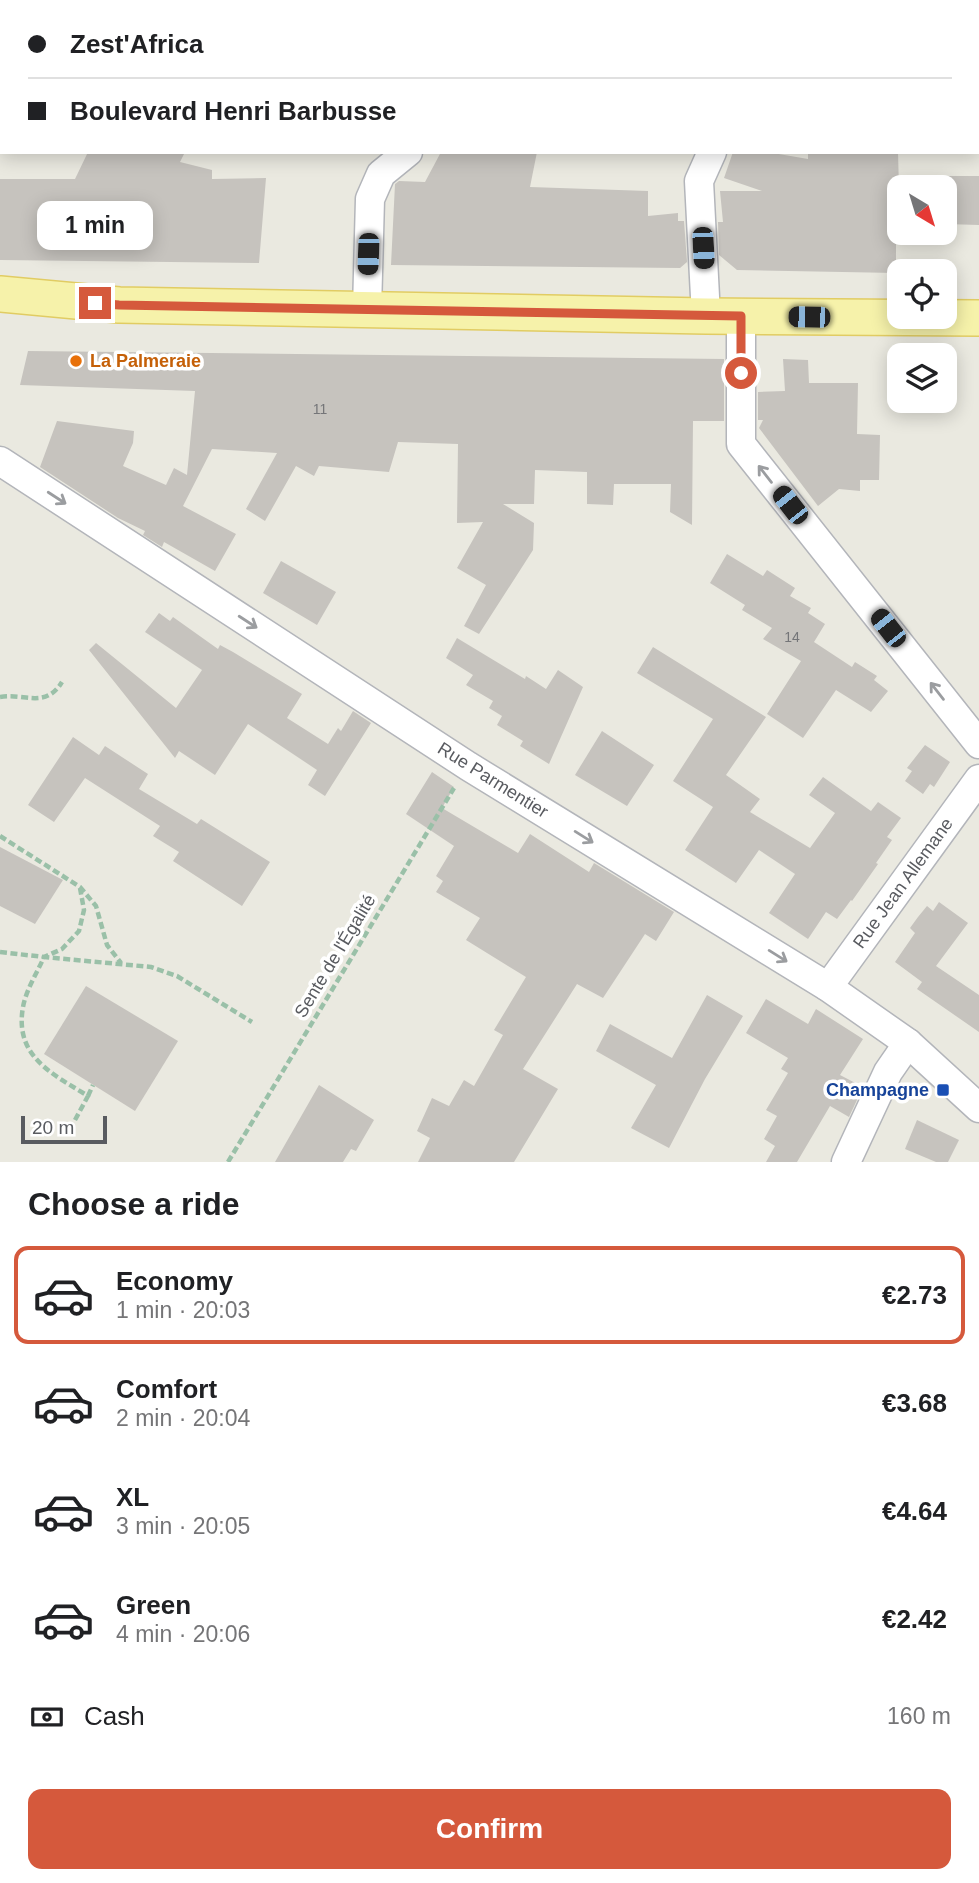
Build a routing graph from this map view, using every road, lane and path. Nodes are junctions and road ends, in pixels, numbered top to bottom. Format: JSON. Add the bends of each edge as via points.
{"nodes":[{"id":1,"x":406,"y":154,"type":"edge"},
{"id":2,"x":711,"y":154,"type":"edge"},
{"id":3,"x":0,"y":294,"type":"edge"},
{"id":4,"x":119,"y":305,"type":"junction"},
{"id":5,"x":367,"y":310,"type":"junction"},
{"id":6,"x":706,"y":316,"type":"junction"},
{"id":7,"x":741,"y":316,"type":"junction"},
{"id":8,"x":0,"y":318,"type":"edge"},
{"id":9,"x":979,"y":318,"type":"edge"},
{"id":10,"x":0,"y":461,"type":"edge"},
{"id":11,"x":62,"y":682,"type":"dead end"},
{"id":12,"x":0,"y":697,"type":"edge"},
{"id":13,"x":979,"y":744,"type":"edge"},
{"id":14,"x":468,"y":766,"type":"junction"},
{"id":15,"x":979,"y":779,"type":"edge"},
{"id":16,"x":0,"y":836,"type":"edge"},
{"id":17,"x":80,"y":887,"type":"junction"},
{"id":18,"x":0,"y":952,"type":"edge"},
{"id":19,"x":44,"y":957,"type":"junction"},
{"id":20,"x":122,"y":963,"type":"junction"},
{"id":21,"x":828,"y":987,"type":"junction"},
{"id":22,"x":251,"y":1022,"type":"dead end"},
{"id":23,"x":908,"y":1043,"type":"junction"},
{"id":24,"x":93,"y":1085,"type":"dead end"},
{"id":25,"x":88,"y":1096,"type":"junction"},
{"id":26,"x":979,"y":1108,"type":"edge"},
{"id":27,"x":75,"y":1120,"type":"dead end"},
{"id":28,"x":228,"y":1162,"type":"edge"},
{"id":29,"x":846,"y":1162,"type":"edge"}],
"edges":[{"from":1,"to":5,"type":"street","via":[[381,174],[370,200]]},
{"from":2,"to":6,"type":"street","via":[[699,181]]},
{"from":3,"to":4,"type":"main road"},
{"from":4,"to":5,"type":"main road"},
{"from":4,"to":8,"type":"main road"},
{"from":5,"to":6,"type":"main road"},
{"from":6,"to":7,"type":"main road"},
{"from":7,"to":9,"type":"main road"},
{"from":13,"to":7,"type":"street","one_way":true,"via":[[741,444]]},
{"from":10,"to":14,"type":"street","name":"Rue Parmentier","one_way":true},
{"from":11,"to":12,"type":"path","via":[[43,699]]},
{"from":14,"to":21,"type":"street","name":"Rue Parmentier","one_way":true},
{"from":14,"to":28,"type":"path","name":"Sente de l'Égalité"},
{"from":15,"to":21,"type":"street","name":"Rue Jean Allemane"},
{"from":16,"to":17,"type":"path"},
{"from":17,"to":19,"type":"path","via":[[83,910],[79,931],[62,949]]},
{"from":17,"to":20,"type":"path","via":[[96,906],[107,945]]},
{"from":18,"to":19,"type":"path"},
{"from":19,"to":20,"type":"path"},
{"from":19,"to":25,"type":"path","via":[[23,1006],[22,1031],[28,1050],[46,1069]]},
{"from":20,"to":22,"type":"path","via":[[177,976]]},
{"from":21,"to":23,"type":"street","name":"Rue Parmentier"},
{"from":23,"to":26,"type":"street","name":"Rue Parmentier"},
{"from":23,"to":29,"type":"street","via":[[888,1072]]},
{"from":24,"to":25,"type":"path"},
{"from":25,"to":27,"type":"path"}]}
